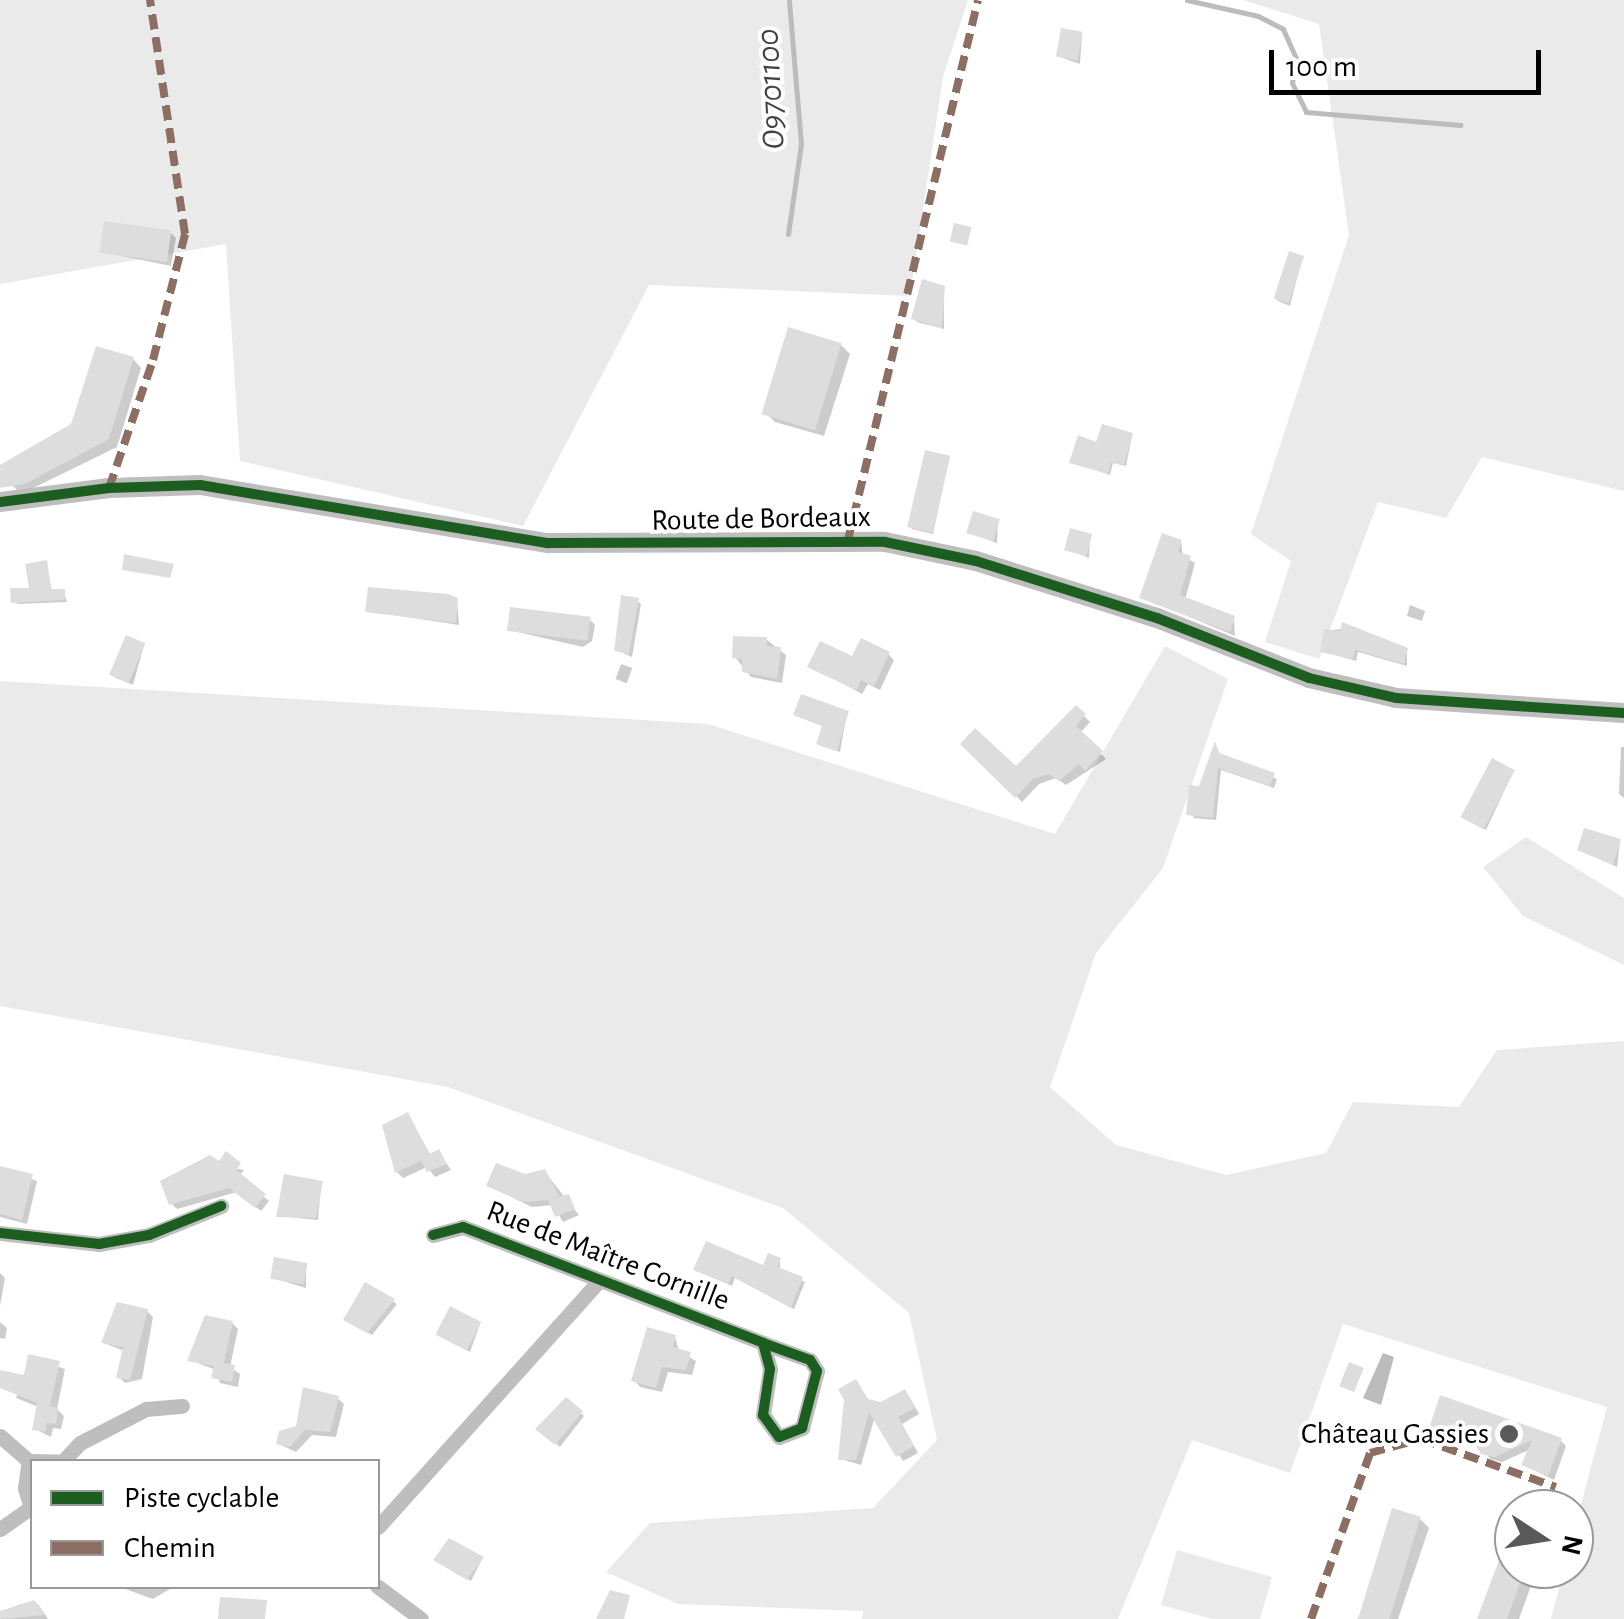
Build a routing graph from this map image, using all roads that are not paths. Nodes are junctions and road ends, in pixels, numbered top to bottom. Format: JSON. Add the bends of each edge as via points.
{"nodes":[{"id":1,"x":0,"y":502,"type":"edge"},
{"id":2,"x":1624,"y":713,"type":"edge"},
{"id":3,"x":221,"y":1206,"type":"dead end"},
{"id":4,"x":0,"y":1233,"type":"edge"},
{"id":5,"x":433,"y":1235,"type":"dead end"},
{"id":6,"x":600,"y":1280,"type":"junction"},
{"id":7,"x":763,"y":1343,"type":"junction"},
{"id":8,"x":182,"y":1406,"type":"dead end"},
{"id":9,"x":0,"y":1436,"type":"edge"},
{"id":10,"x":67,"y":1459,"type":"edge"},
{"id":11,"x":29,"y":1461,"type":"joint"},
{"id":12,"x":30,"y":1486,"type":"edge"},
{"id":13,"x":30,"y":1511,"type":"edge"},
{"id":14,"x":380,"y":1525,"type":"edge"},
{"id":15,"x":0,"y":1529,"type":"edge"},
{"id":16,"x":380,"y":1589,"type":"edge"},
{"id":17,"x":421,"y":1619,"type":"edge"}],
"edges":[{"from":1,"to":2,"type":"street","name":"Route de Bordeaux","via":[[200,485],[548,543],[886,542],[976,561],[1123,608],[1309,678],[1467,706]]},
{"from":3,"to":4,"type":"street","via":[[149,1235],[100,1244]]},
{"from":5,"to":6,"type":"street","name":"Rue de Maître Cornille","via":[[463,1227]]},
{"from":6,"to":7,"type":"street","name":"Rue de Maître Cornille"},
{"from":6,"to":14,"type":"street","name":"Rue de Maître Cornille"},
{"from":7,"to":7,"type":"street","name":"Rue de Maître Cornille","via":[[770,1370],[763,1415],[779,1437],[802,1428],[816,1371],[810,1360]]},
{"from":8,"to":10,"type":"street","via":[[146,1409],[80,1443]]},
{"from":9,"to":11,"type":"street"},
{"from":11,"to":12,"type":"street"},
{"from":13,"to":15,"type":"street"},
{"from":16,"to":17,"type":"street"}]}
